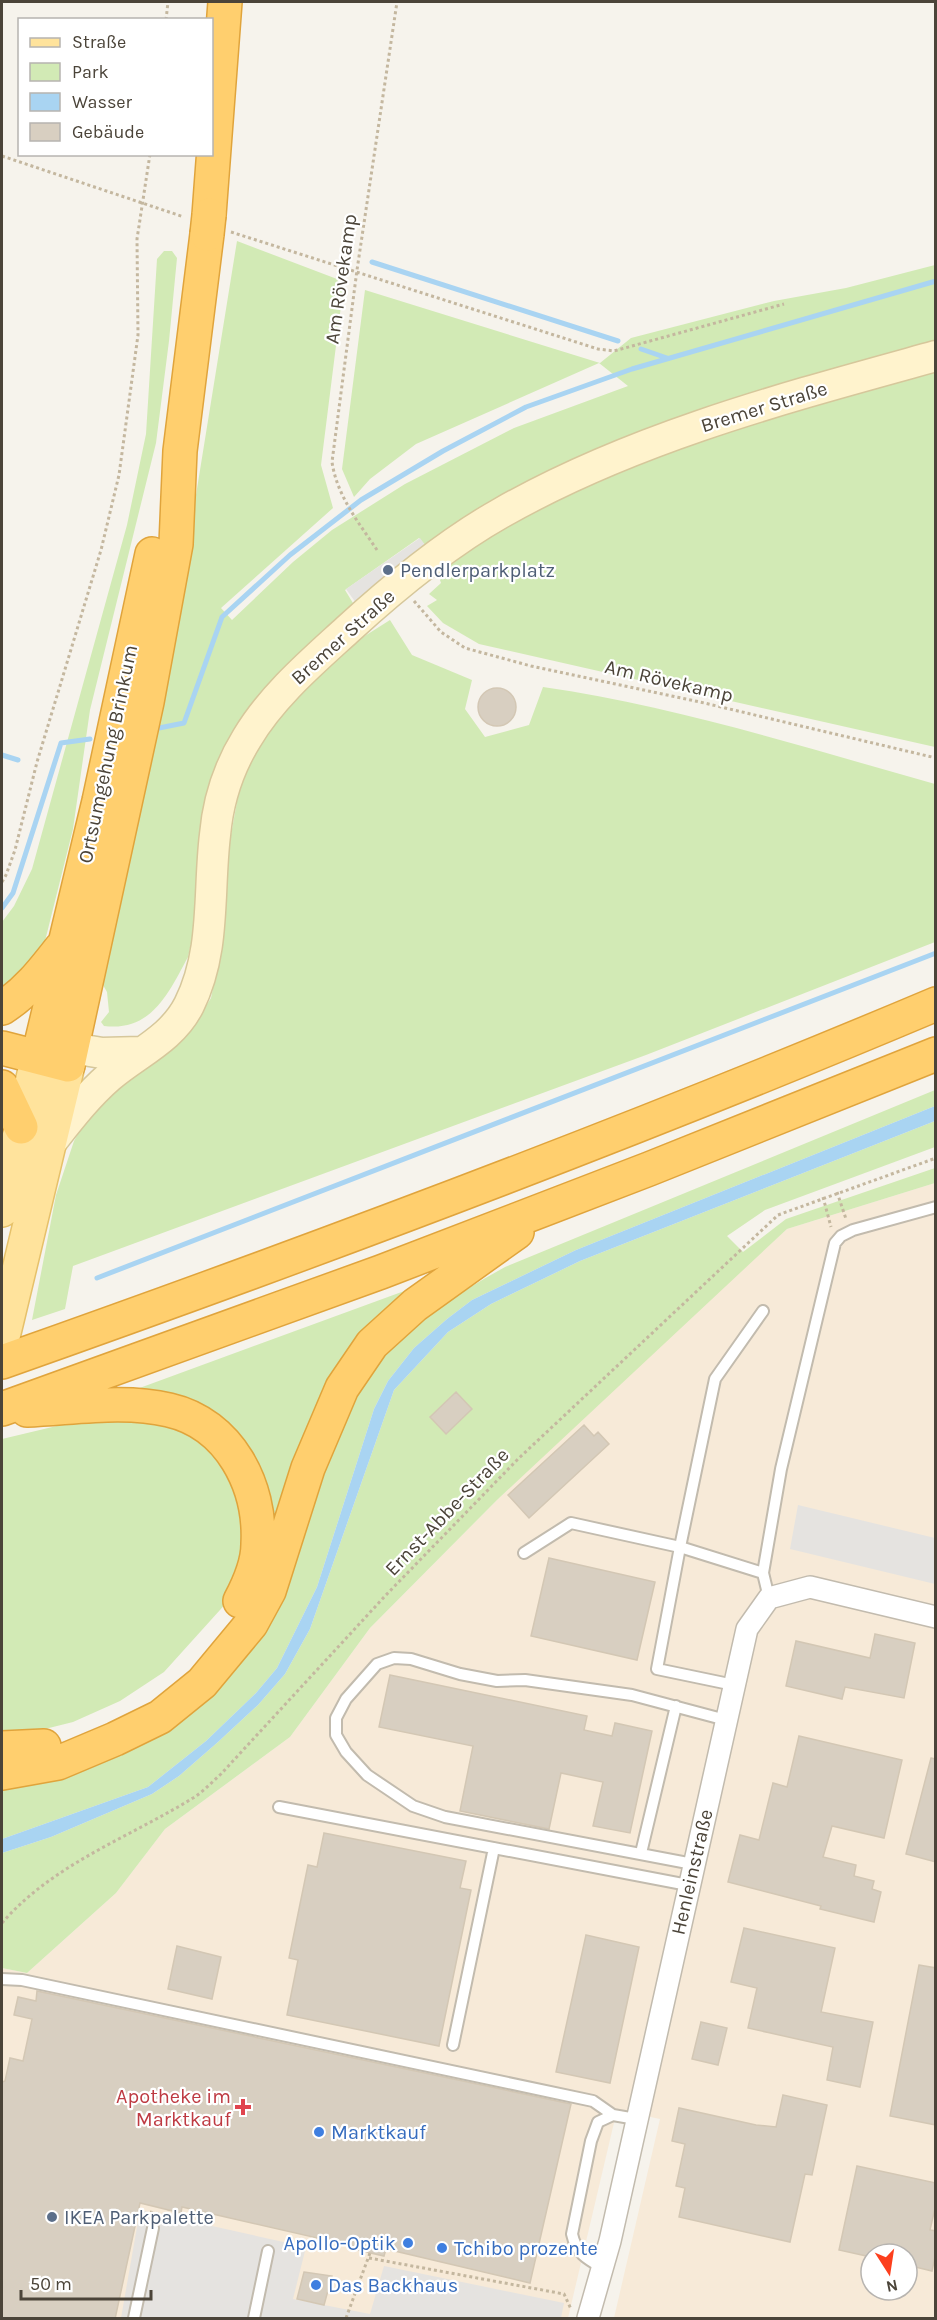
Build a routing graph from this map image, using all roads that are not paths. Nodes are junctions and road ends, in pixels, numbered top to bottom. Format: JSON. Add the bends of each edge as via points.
{"nodes":[{"id":1,"x":225,"y":2,"type":"edge"},
{"id":2,"x":936,"y":356,"type":"edge"},
{"id":3,"x":180,"y":451,"type":"junction"},
{"id":4,"x":66,"y":942,"type":"junction"},
{"id":5,"x":936,"y":1004,"type":"edge"},
{"id":6,"x":2,"y":1008,"type":"edge"},
{"id":7,"x":2,"y":1032,"type":"edge"},
{"id":8,"x":2,"y":1048,"type":"edge"},
{"id":9,"x":55,"y":1053,"type":"junction"},
{"id":10,"x":936,"y":1054,"type":"edge"},
{"id":11,"x":133,"y":1059,"type":"junction"},
{"id":12,"x":2,"y":1088,"type":"edge"},
{"id":13,"x":21,"y":1126,"type":"junction"},
{"id":14,"x":49,"y":1144,"type":"junction"},
{"id":15,"x":557,"y":1204,"type":"junction"},
{"id":16,"x":936,"y":1207,"type":"edge"},
{"id":17,"x":2,"y":1210,"type":"edge"},
{"id":18,"x":762,"y":1311,"type":"dead end"},
{"id":19,"x":4,"y":1331,"type":"edge"},
{"id":20,"x":2,"y":1362,"type":"edge"},
{"id":21,"x":2,"y":1410,"type":"edge"},
{"id":22,"x":680,"y":1547,"type":"junction"},
{"id":23,"x":524,"y":1553,"type":"dead end"},
{"id":24,"x":763,"y":1573,"type":"junction"},
{"id":25,"x":769,"y":1598,"type":"junction"},
{"id":26,"x":936,"y":1617,"type":"edge"},
{"id":27,"x":734,"y":1685,"type":"junction"},
{"id":28,"x":676,"y":1706,"type":"junction"},
{"id":29,"x":726,"y":1720,"type":"junction"},
{"id":30,"x":44,"y":1746,"type":"junction"},
{"id":31,"x":2,"y":1748,"type":"edge"},
{"id":32,"x":2,"y":1758,"type":"edge"},
{"id":33,"x":2,"y":1773,"type":"edge"},
{"id":34,"x":279,"y":1807,"type":"dead end"},
{"id":35,"x":494,"y":1848,"type":"junction"},
{"id":36,"x":641,"y":1853,"type":"junction"},
{"id":37,"x":693,"y":1864,"type":"junction"},
{"id":38,"x":688,"y":1885,"type":"junction"},
{"id":39,"x":2,"y":1979,"type":"edge"},
{"id":40,"x":453,"y":2045,"type":"dead end"},
{"id":41,"x":613,"y":2115,"type":"junction"},
{"id":42,"x":636,"y":2119,"type":"junction"},
{"id":43,"x":153,"y":2228,"type":"dead end"},
{"id":44,"x":268,"y":2251,"type":"dead end"},
{"id":45,"x":603,"y":2268,"type":"junction"},
{"id":46,"x":580,"y":2314,"type":"edge"},
{"id":47,"x":134,"y":2319,"type":"edge"},
{"id":48,"x":254,"y":2319,"type":"edge"}],
"edges":[{"from":1,"to":3,"type":"highway","name":"Ortsumgehung Brinkum","via":[[208,224]]},
{"from":2,"to":11,"type":"street","name":"Bremer Straße","via":[[693,429],[560,482],[476,529],[360,619],[276,699],[246,739],[220,804],[209,934],[201,976],[177,1024]]},
{"from":3,"to":4,"type":"highway","name":"Ortsumgehung Brinkum","via":[[155,540]]},
{"from":3,"to":9,"type":"highway","name":"Ortsumgehung Brinkum","via":[[176,544],[147,702]]},
{"from":4,"to":6,"type":"highway","via":[[37,979]]},
{"from":4,"to":9,"type":"highway","name":"Ortsumgehung Brinkum"},
{"from":5,"to":20,"type":"highway","via":[[367,1231]]},
{"from":7,"to":9,"type":"highway"},
{"from":8,"to":9,"type":"highway"},
{"from":9,"to":11,"type":"street","name":"Bremer Straße","via":[[100,1069]]},
{"from":9,"to":13,"type":"main road"},
{"from":9,"to":14,"type":"main road"},
{"from":10,"to":15,"type":"highway"},
{"from":11,"to":14,"type":"street","name":"Bremer Straße","via":[[108,1078]]},
{"from":12,"to":13,"type":"highway"},
{"from":13,"to":17,"type":"main road"},
{"from":14,"to":19,"type":"main road"},
{"from":15,"to":21,"type":"highway"},
{"from":15,"to":33,"type":"highway","via":[[415,1305],[372,1344],[342,1388],[308,1468],[269,1591],[251,1624],[202,1683],[159,1717],[115,1739],[58,1763]]},
{"from":16,"to":24,"type":"lane","via":[[850,1232],[835,1243],[781,1469]]},
{"from":18,"to":22,"type":"lane","via":[[715,1379]]},
{"from":21,"to":30,"type":"highway","via":[[131,1405],[181,1414],[209,1429],[237,1458],[256,1507],[258,1546],[251,1577],[230,1620],[212,1644],[178,1680],[151,1699],[109,1722]]},
{"from":22,"to":23,"type":"lane","via":[[571,1523]]},
{"from":22,"to":24,"type":"lane"},
{"from":22,"to":27,"type":"lane","via":[[657,1669]]},
{"from":24,"to":25,"type":"lane"},
{"from":25,"to":26,"type":"street","via":[[810,1587]]},
{"from":25,"to":27,"type":"street","name":"Henleinstraße","via":[[747,1629]]},
{"from":27,"to":29,"type":"street","name":"Henleinstraße"},
{"from":28,"to":29,"type":"lane"},
{"from":28,"to":36,"type":"lane"},
{"from":28,"to":36,"type":"lane","via":[[611,1692],[525,1680],[497,1681],[393,1658],[377,1664],[364,1676],[336,1718],[336,1735],[345,1752],[368,1775],[413,1806],[445,1817]]},
{"from":29,"to":37,"type":"street","name":"Henleinstraße"},
{"from":30,"to":31,"type":"highway"},
{"from":30,"to":32,"type":"highway"},
{"from":34,"to":35,"type":"lane"},
{"from":35,"to":38,"type":"lane"},
{"from":35,"to":40,"type":"lane"},
{"from":36,"to":37,"type":"lane"},
{"from":37,"to":38,"type":"street","name":"Henleinstraße"},
{"from":38,"to":42,"type":"street","name":"Henleinstraße"},
{"from":39,"to":41,"type":"lane","via":[[22,1980],[593,2101]]},
{"from":41,"to":42,"type":"lane"},
{"from":41,"to":45,"type":"lane","via":[[598,2122],[591,2141],[572,2234],[575,2248]]},
{"from":42,"to":45,"type":"street","name":"Henleinstraße"},
{"from":43,"to":47,"type":"lane"},
{"from":44,"to":48,"type":"lane"},
{"from":45,"to":46,"type":"street","name":"Henleinstraße"}]}
